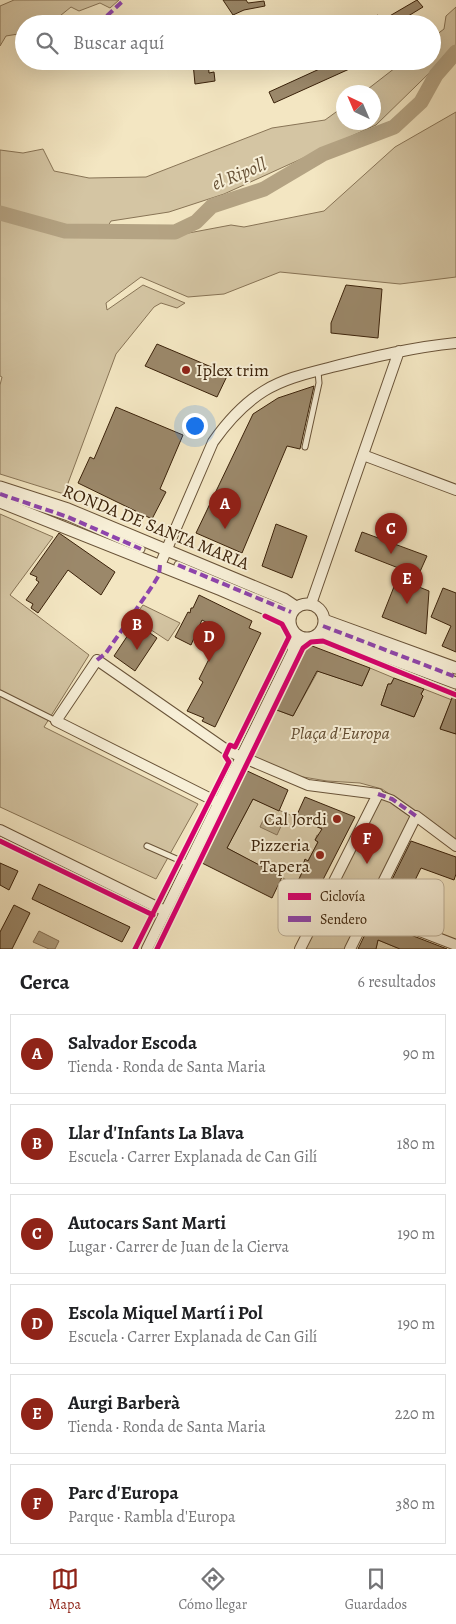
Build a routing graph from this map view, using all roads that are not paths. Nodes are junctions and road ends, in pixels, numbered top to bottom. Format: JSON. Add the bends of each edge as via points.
{"nodes":[{"id":1,"x":456,"y":343,"type":"edge"},
{"id":2,"x":399,"y":351,"type":"junction"},
{"id":3,"x":318,"y":371,"type":"junction"},
{"id":4,"x":305,"y":447,"type":"dead end"},
{"id":5,"x":363,"y":455,"type":"junction"},
{"id":6,"x":0,"y":487,"type":"edge"},
{"id":7,"x":456,"y":490,"type":"edge"},
{"id":8,"x":0,"y":494,"type":"edge"},
{"id":9,"x":0,"y":502,"type":"edge"},
{"id":10,"x":167,"y":548,"type":"junction"},
{"id":11,"x":142,"y":549,"type":"dead end"},
{"id":12,"x":160,"y":565,"type":"junction"},
{"id":13,"x":178,"y":565,"type":"dead end"},
{"id":14,"x":312,"y":604,"type":"junction"},
{"id":15,"x":292,"y":617,"type":"junction"},
{"id":16,"x":323,"y":626,"type":"junction"},
{"id":17,"x":303,"y":638,"type":"junction"},
{"id":18,"x":292,"y":651,"type":"junction"},
{"id":19,"x":456,"y":668,"type":"edge"},
{"id":20,"x":456,"y":677,"type":"edge"},
{"id":21,"x":456,"y":683,"type":"edge"},
{"id":22,"x":0,"y":693,"type":"edge"},
{"id":23,"x":56,"y":721,"type":"junction"},
{"id":24,"x":241,"y":757,"type":"junction"},
{"id":25,"x":378,"y":794,"type":"junction"},
{"id":26,"x":219,"y":802,"type":"junction"},
{"id":27,"x":416,"y":816,"type":"junction"},
{"id":28,"x":0,"y":830,"type":"edge"},
{"id":29,"x":147,"y":846,"type":"dead end"},
{"id":30,"x":456,"y":846,"type":"edge"},
{"id":31,"x":188,"y":864,"type":"junction"},
{"id":32,"x":335,"y":879,"type":"edge"},
{"id":33,"x":384,"y":879,"type":"edge"},
{"id":34,"x":165,"y":910,"type":"junction"},
{"id":35,"x":307,"y":936,"type":"edge"},
{"id":36,"x":356,"y":936,"type":"edge"},
{"id":37,"x":433,"y":936,"type":"edge"},
{"id":38,"x":456,"y":945,"type":"edge"},
{"id":39,"x":147,"y":949,"type":"edge"},
{"id":40,"x":300,"y":949,"type":"edge"},
{"id":41,"x":350,"y":949,"type":"edge"}],
"edges":[{"from":1,"to":2,"type":"street"},
{"from":2,"to":3,"type":"street"},
{"from":2,"to":5,"type":"street"},
{"from":3,"to":4,"type":"lane","via":[[319,383]]},
{"from":3,"to":10,"type":"street","via":[[290,378],[265,390],[226,424],[213,442]]},
{"from":5,"to":7,"type":"street"},
{"from":5,"to":14,"type":"street"},
{"from":6,"to":10,"type":"street","name":"RONDA DE SANTA MARIA","via":[[68,509]]},
{"from":8,"to":11,"type":"street","name":"RONDA DE SANTA MARIA","via":[[68,517]]},
{"from":9,"to":12,"type":"street","name":"RONDA DE SANTA MARIA"},
{"from":10,"to":12,"type":"street"},
{"from":10,"to":15,"type":"street","name":"RONDA DE SANTA MARIA"},
{"from":12,"to":15,"type":"street","name":"RONDA DE SANTA MARIA"},
{"from":13,"to":15,"type":"street","name":"RONDA DE SANTA MARIA"},
{"from":14,"to":15,"type":"street","via":[[302,604]]},
{"from":14,"to":16,"type":"street","via":[[320,609]]},
{"from":15,"to":17,"type":"street"},
{"from":15,"to":18,"type":"street"},
{"from":16,"to":17,"type":"street","via":[[311,638]]},
{"from":16,"to":19,"type":"street"},
{"from":16,"to":20,"type":"street"},
{"from":16,"to":21,"type":"street"},
{"from":17,"to":18,"type":"street"},
{"from":18,"to":24,"type":"street"},
{"from":22,"to":23,"type":"lane"},
{"from":23,"to":24,"type":"street","via":[[97,660]]},
{"from":23,"to":26,"type":"street"},
{"from":24,"to":25,"type":"street","via":[[308,785]]},
{"from":24,"to":26,"type":"street"},
{"from":25,"to":27,"type":"street","via":[[392,799]]},
{"from":25,"to":32,"type":"street"},
{"from":26,"to":31,"type":"street"},
{"from":27,"to":30,"type":"street"},
{"from":27,"to":33,"type":"street"},
{"from":28,"to":34,"type":"street"},
{"from":29,"to":31,"type":"lane"},
{"from":31,"to":34,"type":"street"},
{"from":34,"to":39,"type":"street"},
{"from":35,"to":40,"type":"street"},
{"from":36,"to":41,"type":"street"},
{"from":37,"to":38,"type":"street"}]}
